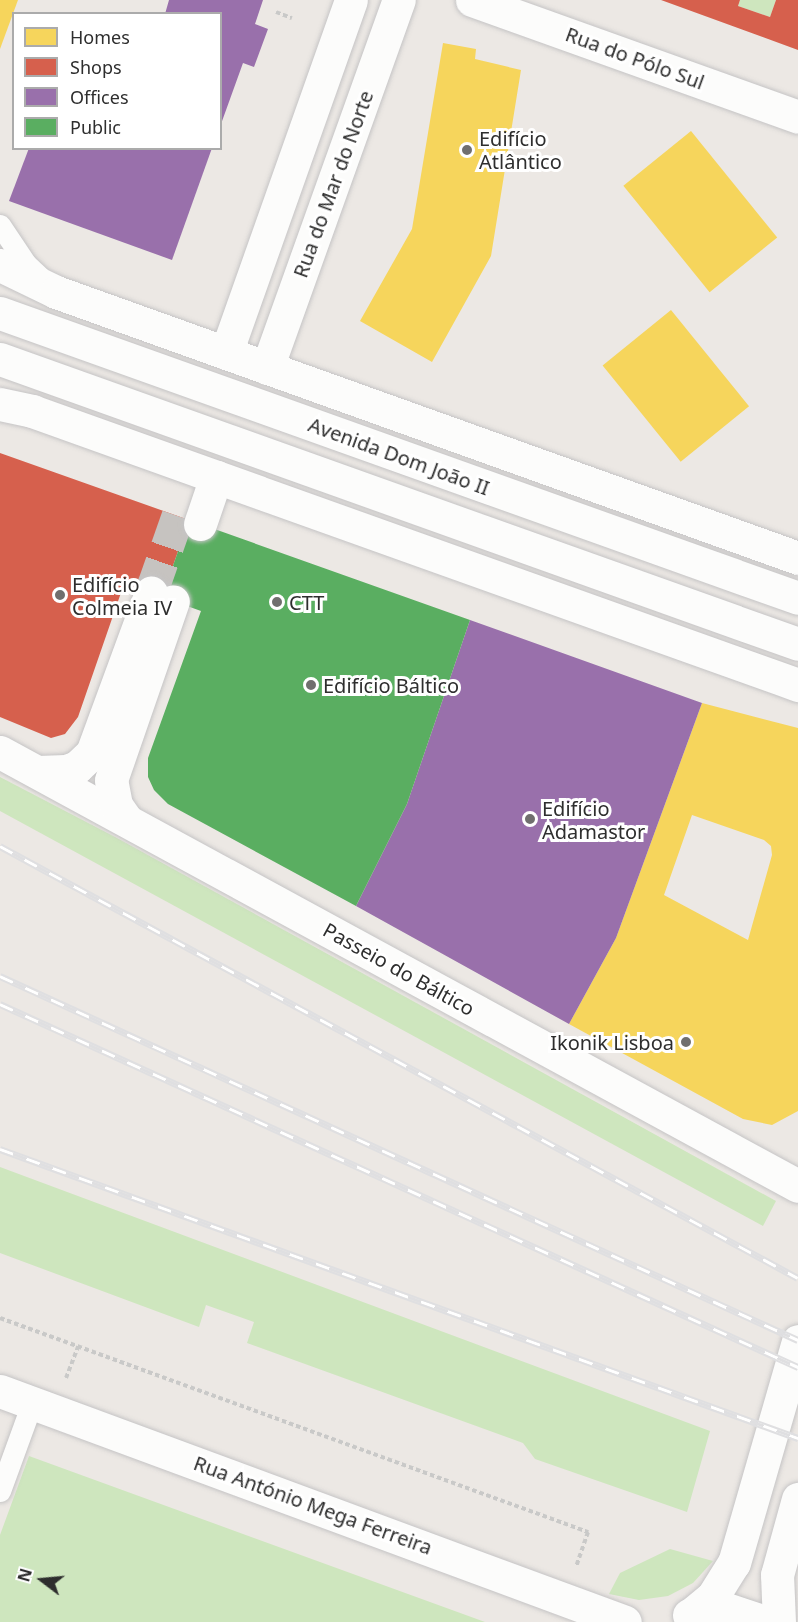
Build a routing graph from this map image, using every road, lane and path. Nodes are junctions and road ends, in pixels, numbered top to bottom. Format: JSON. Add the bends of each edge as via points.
{"nodes":[{"id":1,"x":351,"y":0,"type":"edge"},
{"id":2,"x":399,"y":0,"type":"edge"},
{"id":3,"x":472,"y":0,"type":"edge"},
{"id":4,"x":276,"y":12,"type":"dead end"},
{"id":5,"x":291,"y":18,"type":"dead end"},
{"id":6,"x":798,"y":117,"type":"edge"},
{"id":7,"x":0,"y":225,"type":"edge"},
{"id":8,"x":0,"y":265,"type":"edge"},
{"id":9,"x":56,"y":292,"type":"junction"},
{"id":10,"x":0,"y":304,"type":"edge"},
{"id":11,"x":0,"y":313,"type":"edge"},
{"id":12,"x":226,"y":353,"type":"junction"},
{"id":13,"x":0,"y":359,"type":"edge"},
{"id":14,"x":267,"y":368,"type":"junction"},
{"id":15,"x":0,"y":379,"type":"edge"},
{"id":16,"x":0,"y":404,"type":"edge"},
{"id":17,"x":32,"y":411,"type":"junction"},
{"id":18,"x":206,"y":473,"type":"junction"},
{"id":19,"x":189,"y":520,"type":"tunnel mouth"},
{"id":20,"x":798,"y":558,"type":"edge"},
{"id":21,"x":798,"y":598,"type":"edge"},
{"id":22,"x":798,"y":644,"type":"edge"},
{"id":23,"x":798,"y":685,"type":"edge"},
{"id":24,"x":0,"y":752,"type":"edge"},
{"id":25,"x":38,"y":772,"type":"junction"},
{"id":26,"x":125,"y":818,"type":"junction"},
{"id":27,"x":798,"y":1186,"type":"edge"},
{"id":28,"x":0,"y":1318,"type":"edge"},
{"id":29,"x":798,"y":1341,"type":"edge"},
{"id":30,"x":78,"y":1346,"type":"junction"},
{"id":31,"x":64,"y":1383,"type":"dead end"},
{"id":32,"x":0,"y":1391,"type":"edge"},
{"id":33,"x":32,"y":1403,"type":"junction"},
{"id":34,"x":0,"y":1491,"type":"edge"},
{"id":35,"x":798,"y":1499,"type":"edge"},
{"id":36,"x":575,"y":1569,"type":"dead end"},
{"id":37,"x":683,"y":1617,"type":"edge"},
{"id":38,"x":625,"y":1622,"type":"edge"},
{"id":39,"x":765,"y":1622,"type":"edge"},
{"id":40,"x":779,"y":1622,"type":"edge"}],
"edges":[{"from":1,"to":12,"type":"street"},
{"from":2,"to":14,"type":"street","name":"Rua do Mar do Norte"},
{"from":3,"to":6,"type":"street","name":"Rua do Pólo Sul"},
{"from":4,"to":5,"type":"path"},
{"from":7,"to":9,"type":"lane","via":[[26,264]]},
{"from":8,"to":9,"type":"street","name":"Avenida Dom João II"},
{"from":9,"to":10,"type":"street"},
{"from":9,"to":12,"type":"street","name":"Avenida Dom João II"},
{"from":11,"to":21,"type":"street","name":"Avenida Dom João II"},
{"from":12,"to":14,"type":"street","name":"Avenida Dom João II"},
{"from":13,"to":22,"type":"street"},
{"from":14,"to":20,"type":"street","name":"Avenida Dom João II"},
{"from":15,"to":17,"type":"street"},
{"from":16,"to":17,"type":"street"},
{"from":17,"to":18,"type":"street"},
{"from":18,"to":19,"type":"street"},
{"from":18,"to":23,"type":"street"},
{"from":24,"to":25,"type":"street","name":"Passeio do Báltico"},
{"from":25,"to":26,"type":"street","name":"Passeio do Báltico"},
{"from":25,"to":26,"type":"street","via":[[76,768],[92,753],[162,597],[111,780],[116,805]]},
{"from":26,"to":27,"type":"street","name":"Passeio do Báltico"},
{"from":28,"to":30,"type":"path"},
{"from":29,"to":37,"type":"street","via":[[734,1563],[713,1596]]},
{"from":30,"to":31,"type":"path"},
{"from":30,"to":36,"type":"path","via":[[588,1532]]},
{"from":32,"to":33,"type":"street","name":"Rua António Mega Ferreira"},
{"from":33,"to":34,"type":"lane"},
{"from":33,"to":38,"type":"street","name":"Rua António Mega Ferreira"},
{"from":35,"to":40,"type":"street","via":[[777,1575]]},
{"from":37,"to":39,"type":"street","via":[[726,1609]]}]}
